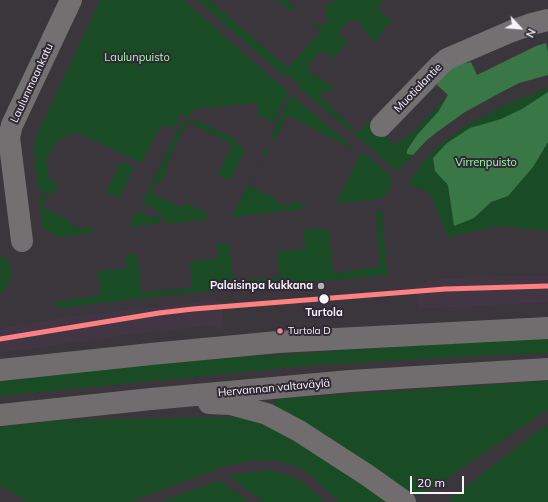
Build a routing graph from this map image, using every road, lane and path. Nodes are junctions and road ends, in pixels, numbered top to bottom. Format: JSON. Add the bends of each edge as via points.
{"nodes":[{"id":1,"x":71,"y":0,"type":"edge"},
{"id":2,"x":548,"y":20,"type":"edge"},
{"id":3,"x":6,"y":122,"type":"edge"},
{"id":4,"x":381,"y":126,"type":"dead end"},
{"id":5,"x":22,"y":241,"type":"dead end"},
{"id":6,"x":548,"y":328,"type":"edge"},
{"id":7,"x":548,"y":369,"type":"edge"},
{"id":8,"x":0,"y":370,"type":"edge"},
{"id":9,"x":152,"y":399,"type":"junction"},
{"id":10,"x":0,"y":415,"type":"edge"},
{"id":11,"x":405,"y":502,"type":"edge"}],
"edges":[{"from":1,"to":3,"type":"street","name":"Laulunmaankatu"},
{"from":2,"to":4,"type":"street","name":"Muotialantie","via":[[512,31],[447,59]]},
{"from":3,"to":5,"type":"street","name":"Laulunmaankatu"},
{"from":6,"to":8,"type":"highway","via":[[278,342]]},
{"from":7,"to":9,"type":"highway","name":"Hervannan valtaväylä","via":[[350,381]]},
{"from":9,"to":10,"type":"highway","name":"Hervannan valtaväylä"},
{"from":9,"to":11,"type":"highway","via":[[230,404],[267,414],[299,431]]}]}
